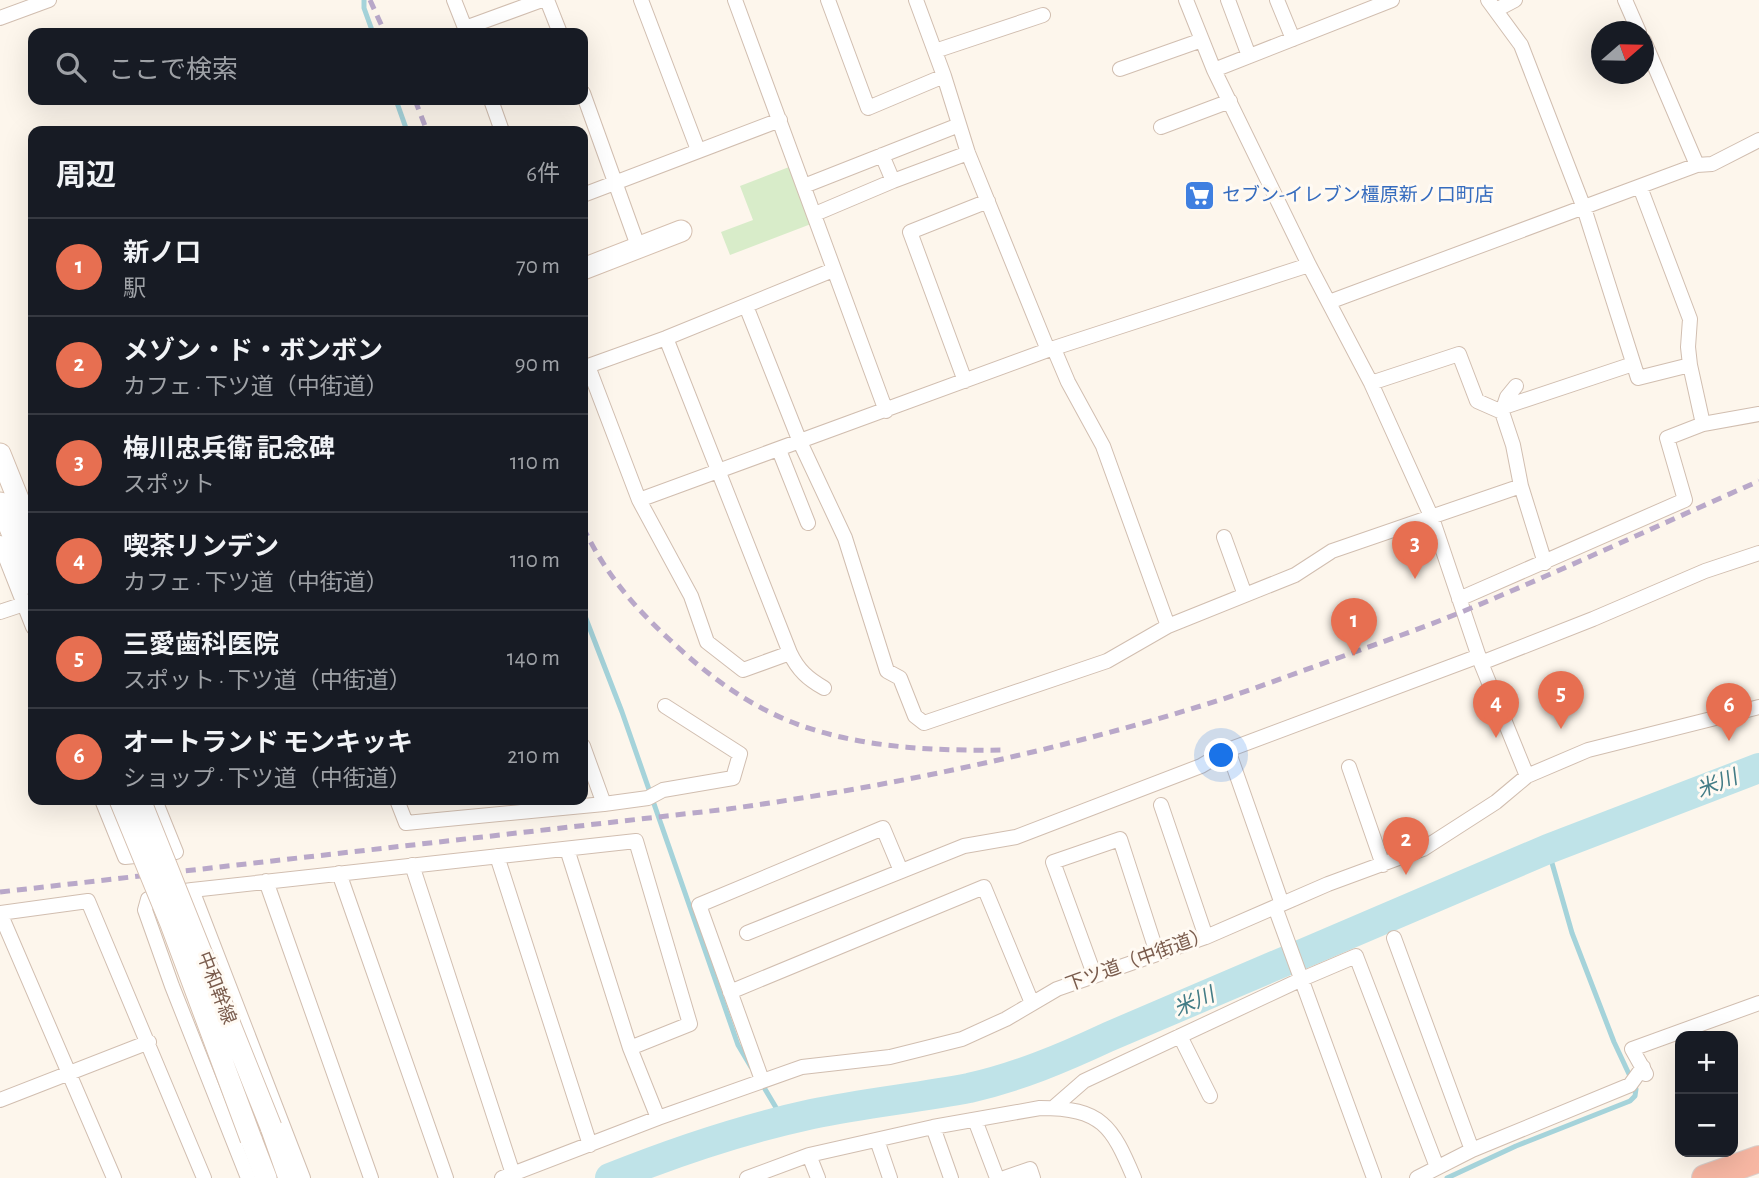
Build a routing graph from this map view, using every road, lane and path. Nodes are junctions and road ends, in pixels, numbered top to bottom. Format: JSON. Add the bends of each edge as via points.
{"nodes":[{"id":1,"x":49,"y":0,"type":"edge"},
{"id":2,"x":454,"y":0,"type":"edge"},
{"id":3,"x":545,"y":0,"type":"edge"},
{"id":4,"x":640,"y":0,"type":"edge"},
{"id":5,"x":735,"y":0,"type":"edge"},
{"id":6,"x":828,"y":0,"type":"edge"},
{"id":7,"x":916,"y":0,"type":"edge"},
{"id":8,"x":1186,"y":0,"type":"edge"},
{"id":9,"x":1228,"y":0,"type":"edge"},
{"id":10,"x":1278,"y":0,"type":"edge"},
{"id":11,"x":1392,"y":0,"type":"edge"},
{"id":12,"x":1515,"y":0,"type":"edge"},
{"id":13,"x":1625,"y":0,"type":"edge"},
{"id":14,"x":1492,"y":5,"type":"edge"},
{"id":15,"x":1043,"y":15,"type":"dead end"},
{"id":16,"x":0,"y":18,"type":"edge"},
{"id":17,"x":1634,"y":21,"type":"edge"},
{"id":18,"x":465,"y":28,"type":"edge"},
{"id":19,"x":471,"y":28,"type":"edge"},
{"id":20,"x":558,"y":28,"type":"edge"},
{"id":21,"x":1293,"y":39,"type":"junction"},
{"id":22,"x":1202,"y":40,"type":"junction"},
{"id":23,"x":935,"y":51,"type":"junction"},
{"id":24,"x":1249,"y":56,"type":"junction"},
{"id":25,"x":1654,"y":66,"type":"edge"},
{"id":26,"x":1120,"y":69,"type":"dead end"},
{"id":27,"x":1214,"y":70,"type":"junction"},
{"id":28,"x":944,"y":76,"type":"junction"},
{"id":29,"x":1230,"y":101,"type":"junction"},
{"id":30,"x":493,"y":105,"type":"edge"},
{"id":31,"x":588,"y":105,"type":"edge"},
{"id":32,"x":780,"y":120,"type":"junction"},
{"id":33,"x":959,"y":125,"type":"junction"},
{"id":34,"x":500,"y":126,"type":"edge"},
{"id":35,"x":1161,"y":127,"type":"dead end"},
{"id":36,"x":1759,"y":140,"type":"edge"},
{"id":37,"x":698,"y":150,"type":"junction"},
{"id":38,"x":968,"y":153,"type":"junction"},
{"id":39,"x":882,"y":155,"type":"junction"},
{"id":40,"x":1697,"y":165,"type":"junction"},
{"id":41,"x":893,"y":181,"type":"junction"},
{"id":42,"x":617,"y":182,"type":"junction"},
{"id":43,"x":804,"y":186,"type":"junction"},
{"id":44,"x":1640,"y":187,"type":"junction"},
{"id":45,"x":588,"y":193,"type":"edge"},
{"id":46,"x":988,"y":201,"type":"junction"},
{"id":47,"x":1584,"y":208,"type":"junction"},
{"id":48,"x":815,"y":214,"type":"junction"},
{"id":49,"x":681,"y":231,"type":"dead end"},
{"id":50,"x":638,"y":246,"type":"junction"},
{"id":51,"x":1309,"y":265,"type":"junction"},
{"id":52,"x":588,"y":267,"type":"edge"},
{"id":53,"x":833,"y":270,"type":"junction"},
{"id":54,"x":1329,"y":302,"type":"junction"},
{"id":55,"x":746,"y":306,"type":"junction"},
{"id":56,"x":666,"y":338,"type":"junction"},
{"id":57,"x":1051,"y":349,"type":"junction"},
{"id":58,"x":1633,"y":364,"type":"junction"},
{"id":59,"x":1690,"y":365,"type":"junction"},
{"id":60,"x":965,"y":381,"type":"junction"},
{"id":61,"x":1371,"y":383,"type":"junction"},
{"id":62,"x":1516,"y":386,"type":"dead end"},
{"id":63,"x":1503,"y":410,"type":"junction"},
{"id":64,"x":886,"y":411,"type":"junction"},
{"id":65,"x":1758,"y":416,"type":"edge"},
{"id":66,"x":1703,"y":424,"type":"junction"},
{"id":67,"x":800,"y":442,"type":"junction"},
{"id":68,"x":779,"y":450,"type":"junction"},
{"id":69,"x":0,"y":454,"type":"edge"},
{"id":70,"x":720,"y":471,"type":"junction"},
{"id":71,"x":1521,"y":486,"type":"junction"},
{"id":72,"x":8,"y":498,"type":"edge"},
{"id":73,"x":639,"y":500,"type":"junction"},
{"id":74,"x":1432,"y":518,"type":"junction"},
{"id":75,"x":28,"y":520,"type":"edge"},
{"id":76,"x":808,"y":523,"type":"dead end"},
{"id":77,"x":28,"y":528,"type":"edge"},
{"id":78,"x":1223,"y":537,"type":"dead end"},
{"id":79,"x":0,"y":544,"type":"edge"},
{"id":80,"x":1759,"y":553,"type":"edge"},
{"id":81,"x":1545,"y":563,"type":"junction"},
{"id":82,"x":28,"y":589,"type":"edge"},
{"id":83,"x":28,"y":592,"type":"edge"},
{"id":84,"x":28,"y":595,"type":"edge"},
{"id":85,"x":1245,"y":595,"type":"junction"},
{"id":86,"x":1459,"y":599,"type":"junction"},
{"id":87,"x":0,"y":612,"type":"edge"},
{"id":88,"x":1168,"y":626,"type":"junction"},
{"id":89,"x":790,"y":653,"type":"junction"},
{"id":90,"x":1480,"y":659,"type":"junction"},
{"id":91,"x":824,"y":688,"type":"dead end"},
{"id":92,"x":665,"y":706,"type":"dead end"},
{"id":93,"x":1758,"y":710,"type":"edge"},
{"id":94,"x":1228,"y":750,"type":"junction"},
{"id":95,"x":588,"y":760,"type":"edge"},
{"id":96,"x":1349,"y":767,"type":"dead end"},
{"id":97,"x":1527,"y":776,"type":"junction"},
{"id":98,"x":604,"y":804,"type":"junction"},
{"id":99,"x":104,"y":805,"type":"edge"},
{"id":100,"x":122,"y":805,"type":"edge"},
{"id":101,"x":143,"y":805,"type":"edge"},
{"id":102,"x":157,"y":805,"type":"edge"},
{"id":103,"x":399,"y":805,"type":"edge"},
{"id":104,"x":1161,"y":805,"type":"dead end"},
{"id":105,"x":567,"y":849,"type":"junction"},
{"id":106,"x":497,"y":856,"type":"junction"},
{"id":107,"x":412,"y":865,"type":"junction"},
{"id":108,"x":1383,"y":865,"type":"junction"},
{"id":109,"x":901,"y":871,"type":"junction"},
{"id":110,"x":339,"y":873,"type":"junction"},
{"id":111,"x":267,"y":881,"type":"junction"},
{"id":112,"x":192,"y":890,"type":"junction"},
{"id":113,"x":1278,"y":905,"type":"junction"},
{"id":114,"x":0,"y":913,"type":"edge"},
{"id":115,"x":747,"y":933,"type":"dead end"},
{"id":116,"x":1206,"y":937,"type":"junction"},
{"id":117,"x":1394,"y":938,"type":"dead end"},
{"id":118,"x":1157,"y":953,"type":"junction"},
{"id":119,"x":1094,"y":975,"type":"junction"},
{"id":120,"x":1301,"y":975,"type":"junction"},
{"id":121,"x":730,"y":992,"type":"junction"},
{"id":122,"x":1032,"y":1003,"type":"junction"},
{"id":123,"x":1759,"y":1003,"type":"edge"},
{"id":124,"x":1180,"y":1036,"type":"junction"},
{"id":125,"x":149,"y":1042,"type":"junction"},
{"id":126,"x":630,"y":1048,"type":"junction"},
{"id":127,"x":69,"y":1073,"type":"junction"},
{"id":128,"x":762,"y":1080,"type":"junction"},
{"id":129,"x":1210,"y":1096,"type":"dead end"},
{"id":130,"x":0,"y":1100,"type":"edge"},
{"id":131,"x":1053,"y":1108,"type":"junction"},
{"id":132,"x":658,"y":1118,"type":"junction"},
{"id":133,"x":975,"y":1120,"type":"junction"},
{"id":134,"x":933,"y":1127,"type":"junction"},
{"id":135,"x":877,"y":1140,"type":"junction"},
{"id":136,"x":590,"y":1145,"type":"junction"},
{"id":137,"x":1472,"y":1150,"type":"junction"},
{"id":138,"x":810,"y":1155,"type":"junction"},
{"id":139,"x":1759,"y":1159,"type":"edge"},
{"id":140,"x":1437,"y":1167,"type":"junction"},
{"id":141,"x":508,"y":1176,"type":"edge"},
{"id":142,"x":114,"y":1178,"type":"edge"},
{"id":143,"x":204,"y":1178,"type":"edge"},
{"id":144,"x":248,"y":1178,"type":"edge"},
{"id":145,"x":266,"y":1178,"type":"edge"},
{"id":146,"x":289,"y":1178,"type":"edge"},
{"id":147,"x":303,"y":1178,"type":"edge"},
{"id":148,"x":371,"y":1178,"type":"edge"},
{"id":149,"x":446,"y":1178,"type":"edge"},
{"id":150,"x":747,"y":1178,"type":"edge"},
{"id":151,"x":818,"y":1178,"type":"edge"},
{"id":152,"x":890,"y":1178,"type":"edge"},
{"id":153,"x":951,"y":1178,"type":"edge"},
{"id":154,"x":997,"y":1178,"type":"edge"},
{"id":155,"x":1004,"y":1178,"type":"edge"},
{"id":156,"x":1033,"y":1178,"type":"edge"},
{"id":157,"x":1134,"y":1178,"type":"edge"},
{"id":158,"x":1374,"y":1178,"type":"edge"},
{"id":159,"x":1417,"y":1178,"type":"edge"},
{"id":160,"x":1705,"y":1178,"type":"edge"}],
"edges":[{"from":1,"to":16,"type":"street"},
{"from":2,"to":18,"type":"street"},
{"from":3,"to":19,"type":"street"},
{"from":3,"to":20,"type":"street"},
{"from":4,"to":37,"type":"street"},
{"from":5,"to":32,"type":"street"},
{"from":6,"to":28,"type":"street","via":[[868,108]]},
{"from":7,"to":23,"type":"street"},
{"from":8,"to":22,"type":"street"},
{"from":9,"to":24,"type":"street"},
{"from":10,"to":21,"type":"street"},
{"from":11,"to":21,"type":"street"},
{"from":12,"to":14,"type":"street"},
{"from":13,"to":17,"type":"street"},
{"from":14,"to":47,"type":"street","via":[[1521,45]]},
{"from":15,"to":23,"type":"street"},
{"from":21,"to":24,"type":"street"},
{"from":22,"to":26,"type":"street"},
{"from":22,"to":27,"type":"street"},
{"from":23,"to":28,"type":"street"},
{"from":24,"to":27,"type":"street"},
{"from":25,"to":40,"type":"street"},
{"from":27,"to":29,"type":"street"},
{"from":28,"to":33,"type":"street"},
{"from":29,"to":35,"type":"street"},
{"from":29,"to":51,"type":"street"},
{"from":30,"to":34,"type":"street"},
{"from":31,"to":42,"type":"street"},
{"from":32,"to":37,"type":"street"},
{"from":32,"to":43,"type":"street"},
{"from":33,"to":38,"type":"street"},
{"from":33,"to":39,"type":"street"},
{"from":36,"to":40,"type":"street","via":[[1712,164]]},
{"from":37,"to":42,"type":"street"},
{"from":38,"to":41,"type":"street"},
{"from":38,"to":46,"type":"street"},
{"from":39,"to":41,"type":"street"},
{"from":39,"to":43,"type":"street"},
{"from":40,"to":44,"type":"street"},
{"from":41,"to":48,"type":"street"},
{"from":42,"to":45,"type":"street"},
{"from":42,"to":50,"type":"street"},
{"from":43,"to":48,"type":"street"},
{"from":44,"to":47,"type":"street"},
{"from":44,"to":59,"type":"street","via":[[1690,319]]},
{"from":46,"to":57,"type":"street"},
{"from":46,"to":60,"type":"street","via":[[910,232]]},
{"from":47,"to":54,"type":"street"},
{"from":47,"to":58,"type":"street"},
{"from":48,"to":53,"type":"street"},
{"from":49,"to":50,"type":"main road"},
{"from":50,"to":52,"type":"main road"},
{"from":51,"to":54,"type":"street"},
{"from":51,"to":57,"type":"street"},
{"from":53,"to":55,"type":"street"},
{"from":53,"to":64,"type":"street"},
{"from":54,"to":61,"type":"street"},
{"from":55,"to":56,"type":"street"},
{"from":55,"to":67,"type":"street"},
{"from":56,"to":70,"type":"street"},
{"from":56,"to":73,"type":"street","via":[[588,366]]},
{"from":57,"to":60,"type":"street"},
{"from":57,"to":88,"type":"street","via":[[1103,446]]},
{"from":58,"to":59,"type":"street","via":[[1638,378]]},
{"from":58,"to":63,"type":"street"},
{"from":59,"to":66,"type":"street"},
{"from":60,"to":64,"type":"street"},
{"from":61,"to":63,"type":"street","via":[[1459,354],[1477,401]]},
{"from":61,"to":74,"type":"street"},
{"from":62,"to":63,"type":"street"},
{"from":63,"to":71,"type":"street"},
{"from":64,"to":67,"type":"street"},
{"from":65,"to":66,"type":"street"},
{"from":66,"to":81,"type":"street","via":[[1667,438],[1685,500]]},
{"from":67,"to":68,"type":"street"},
{"from":67,"to":88,"type":"street","via":[[845,538],[887,671],[900,678],[915,716],[924,723],[1107,661]]},
{"from":68,"to":70,"type":"street"},
{"from":68,"to":76,"type":"street"},
{"from":69,"to":72,"type":"main road"},
{"from":70,"to":73,"type":"street"},
{"from":70,"to":89,"type":"street"},
{"from":71,"to":74,"type":"street"},
{"from":71,"to":81,"type":"street"},
{"from":72,"to":75,"type":"street"},
{"from":72,"to":77,"type":"main road"},
{"from":72,"to":82,"type":"main road"},
{"from":73,"to":89,"type":"street","via":[[691,597],[707,642],[743,670]]},
{"from":74,"to":85,"type":"street","via":[[1332,551],[1295,575]]},
{"from":74,"to":86,"type":"street"},
{"from":78,"to":85,"type":"street"},
{"from":79,"to":83,"type":"street"},
{"from":80,"to":90,"type":"street"},
{"from":81,"to":86,"type":"street"},
{"from":84,"to":87,"type":"street"},
{"from":85,"to":88,"type":"street"},
{"from":86,"to":90,"type":"street"},
{"from":89,"to":91,"type":"street","via":[[809,680]]},
{"from":90,"to":94,"type":"street"},
{"from":90,"to":97,"type":"street"},
{"from":92,"to":98,"type":"street","via":[[740,754],[733,778],[663,790],[648,799]]},
{"from":93,"to":97,"type":"street","name":"下ツ道（中街道）","via":[[1588,750]]},
{"from":94,"to":109,"type":"street","via":[[1201,766],[1016,837],[964,846]]},
{"from":94,"to":113,"type":"street"},
{"from":95,"to":98,"type":"street"},
{"from":96,"to":108,"type":"street"},
{"from":97,"to":108,"type":"street","name":"下ツ道（中街道）","via":[[1460,827]]},
{"from":98,"to":103,"type":"street","via":[[406,823]]},
{"from":99,"to":102,"type":"street","via":[[125,857],[176,852]]},
{"from":100,"to":145,"type":"main road","name":"中和幹線","bridge":true},
{"from":101,"to":146,"type":"main road","name":"中和幹線","bridge":true},
{"from":104,"to":116,"type":"street"},
{"from":105,"to":106,"type":"street"},
{"from":105,"to":126,"type":"street"},
{"from":105,"to":126,"type":"street","via":[[636,841],[690,1024]]},
{"from":106,"to":107,"type":"street"},
{"from":106,"to":136,"type":"street"},
{"from":107,"to":110,"type":"street"},
{"from":107,"to":141,"type":"street"},
{"from":108,"to":113,"type":"street","name":"下ツ道（中街道）"},
{"from":109,"to":115,"type":"street"},
{"from":109,"to":121,"type":"street","via":[[883,828],[699,905]]},
{"from":110,"to":111,"type":"street"},
{"from":110,"to":149,"type":"street"},
{"from":111,"to":112,"type":"street"},
{"from":111,"to":148,"type":"street"},
{"from":112,"to":144,"type":"street","via":[[148,898],[145,910]]},
{"from":112,"to":147,"type":"street"},
{"from":113,"to":116,"type":"street","name":"下ツ道（中街道）"},
{"from":113,"to":120,"type":"street"},
{"from":114,"to":125,"type":"street","via":[[88,901]]},
{"from":114,"to":127,"type":"street"},
{"from":116,"to":118,"type":"street","name":"下ツ道（中街道）"},
{"from":117,"to":137,"type":"street"},
{"from":118,"to":119,"type":"street","name":"下ツ道（中街道）"},
{"from":118,"to":119,"type":"street","via":[[1120,839],[1053,862]]},
{"from":119,"to":122,"type":"street","name":"下ツ道（中街道）"},
{"from":120,"to":124,"type":"street"},
{"from":120,"to":140,"type":"street","via":[[1356,957]]},
{"from":120,"to":158,"type":"street"},
{"from":121,"to":122,"type":"street","via":[[984,887]]},
{"from":121,"to":128,"type":"street"},
{"from":122,"to":128,"type":"street","name":"下ツ道（中街道）","via":[[962,1039],[890,1057],[802,1067]]},
{"from":123,"to":137,"type":"street","via":[[1632,1049],[1645,1071],[1630,1085]]},
{"from":124,"to":129,"type":"street"},
{"from":124,"to":131,"type":"street","via":[[1084,1081]]},
{"from":125,"to":127,"type":"street"},
{"from":125,"to":143,"type":"street"},
{"from":126,"to":132,"type":"street"},
{"from":127,"to":130,"type":"street"},
{"from":127,"to":142,"type":"street"},
{"from":128,"to":132,"type":"street","name":"下ツ道（中街道）"},
{"from":131,"to":133,"type":"street"},
{"from":131,"to":157,"type":"street","via":[[1102,1121],[1118,1141]]},
{"from":132,"to":136,"type":"street","name":"下ツ道（中街道）"},
{"from":133,"to":134,"type":"street"},
{"from":133,"to":154,"type":"street"},
{"from":134,"to":135,"type":"street"},
{"from":134,"to":153,"type":"street"},
{"from":135,"to":138,"type":"street"},
{"from":135,"to":152,"type":"street"},
{"from":136,"to":141,"type":"street","name":"下ツ道（中街道）"},
{"from":137,"to":140,"type":"street"},
{"from":138,"to":150,"type":"street"},
{"from":138,"to":151,"type":"street"},
{"from":139,"to":160,"type":"highway"},
{"from":140,"to":159,"type":"street"},
{"from":155,"to":156,"type":"street","via":[[1030,1169]]}]}
